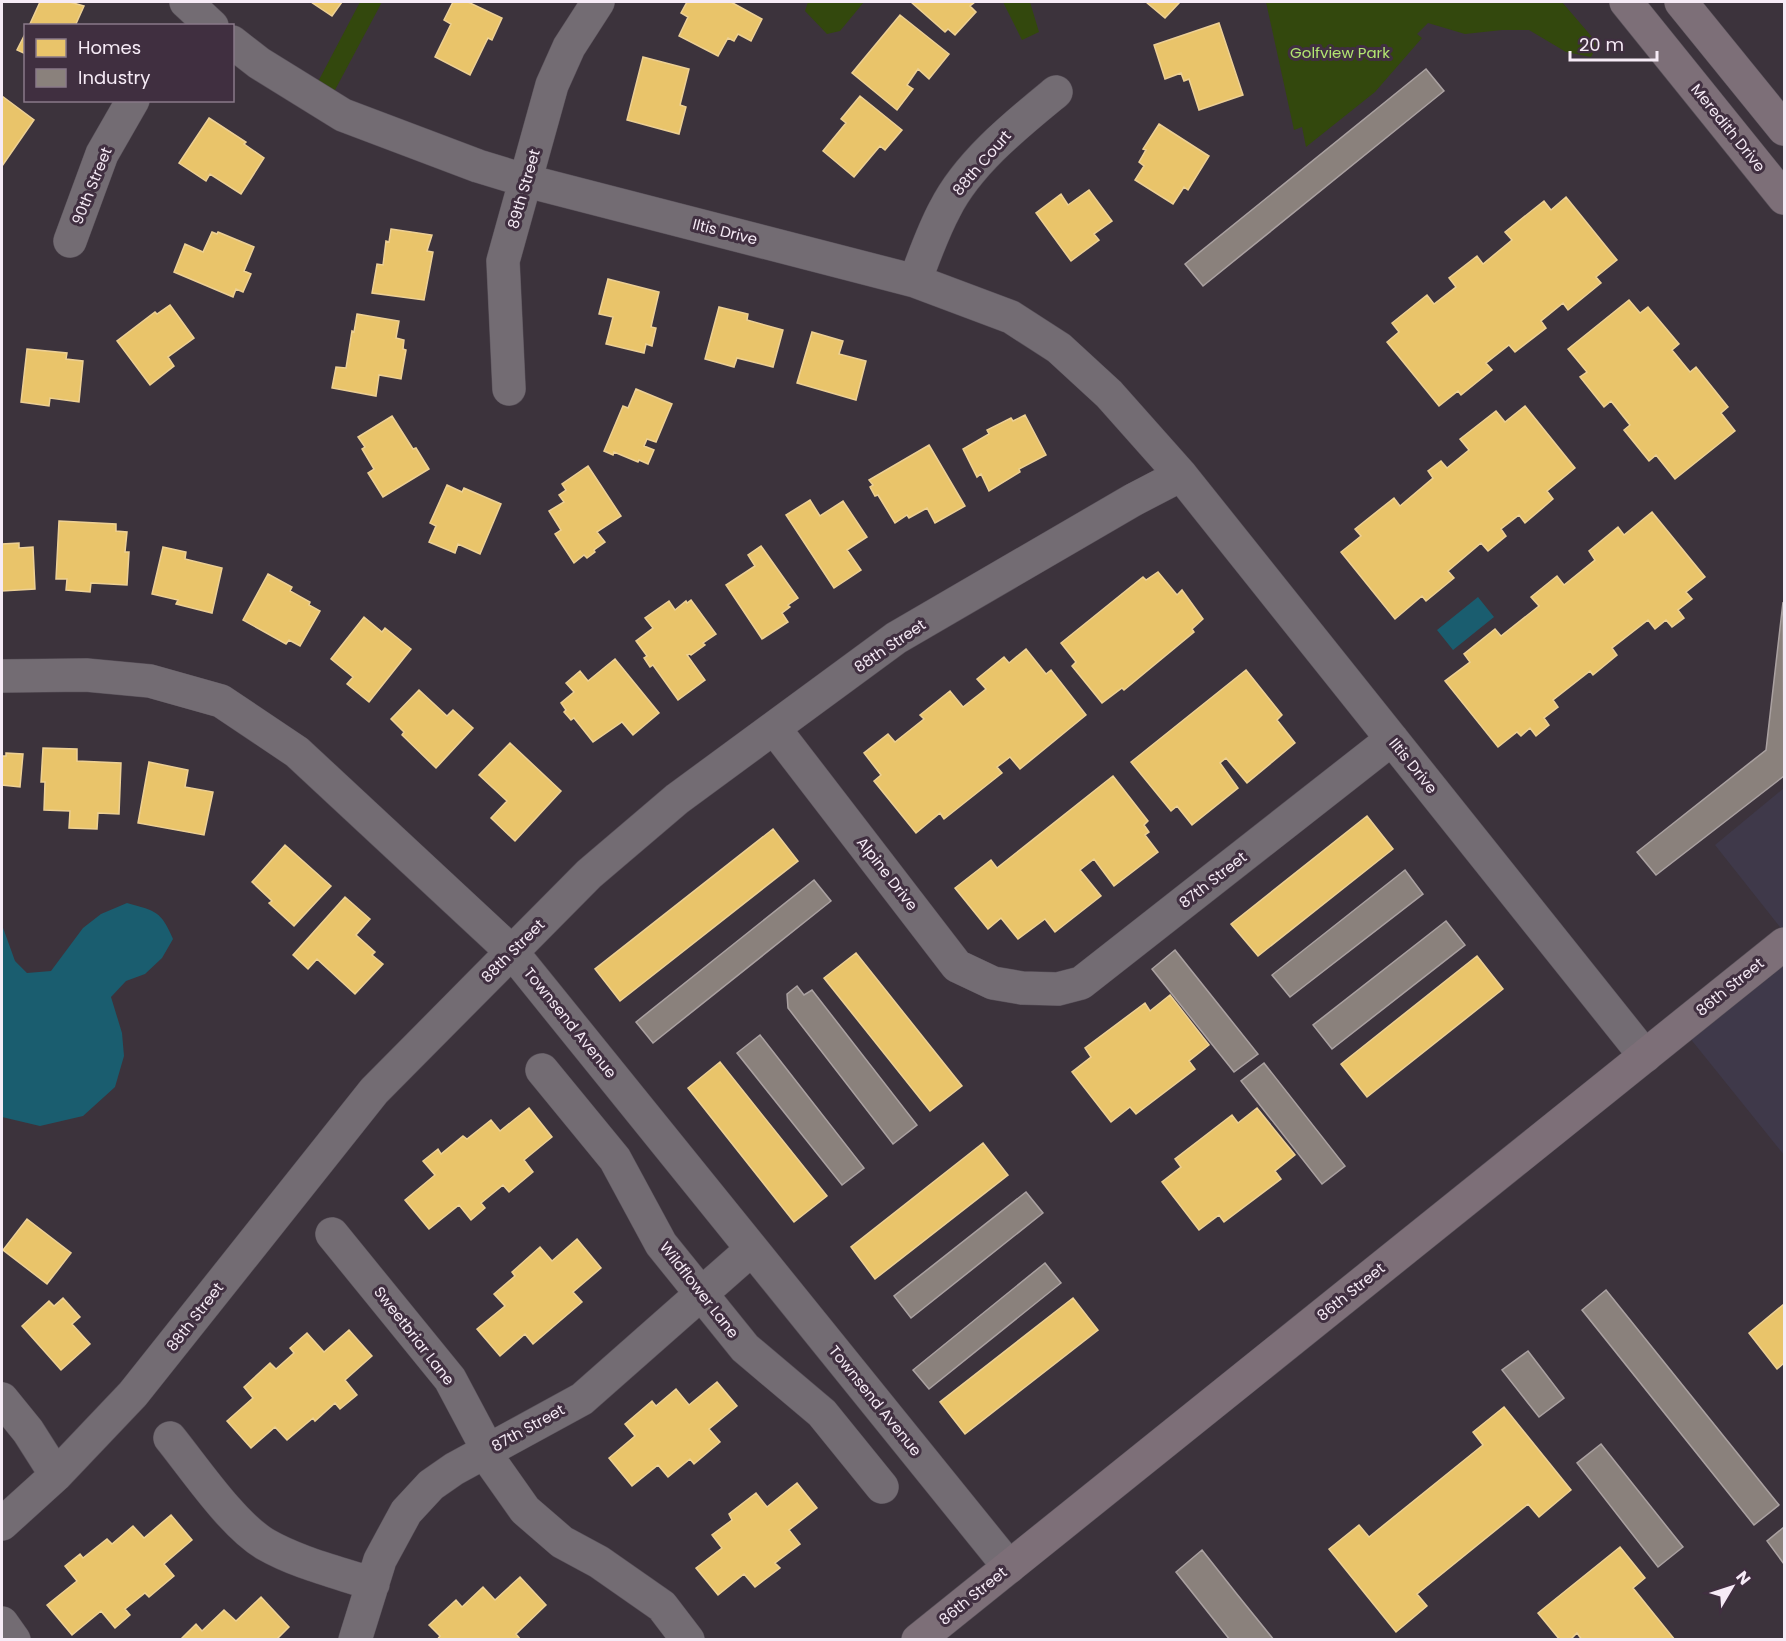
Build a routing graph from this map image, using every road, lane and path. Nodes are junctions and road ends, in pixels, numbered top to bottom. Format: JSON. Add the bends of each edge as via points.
{"nodes":[{"id":1,"x":598,"y":2,"type":"edge"},
{"id":2,"x":1626,"y":2,"type":"edge"},
{"id":3,"x":1681,"y":2,"type":"edge"},
{"id":4,"x":234,"y":44,"type":"edge"},
{"id":5,"x":1056,"y":92,"type":"dead end"},
{"id":6,"x":132,"y":102,"type":"edge"},
{"id":7,"x":1785,"y":129,"type":"edge"},
{"id":8,"x":527,"y":181,"type":"junction"},
{"id":9,"x":1785,"y":198,"type":"edge"},
{"id":10,"x":70,"y":241,"type":"dead end"},
{"id":11,"x":915,"y":281,"type":"junction"},
{"id":12,"x":509,"y":389,"type":"dead end"},
{"id":13,"x":1181,"y":475,"type":"junction"},
{"id":14,"x":2,"y":676,"type":"edge"},
{"id":15,"x":774,"y":728,"type":"junction"},
{"id":16,"x":1392,"y":739,"type":"junction"},
{"id":17,"x":1785,"y":944,"type":"edge"},
{"id":18,"x":512,"y":951,"type":"junction"},
{"id":19,"x":1022,"y":988,"type":"joint"},
{"id":20,"x":1645,"y":1056,"type":"junction"},
{"id":21,"x":542,"y":1070,"type":"dead end"},
{"id":22,"x":332,"y":1234,"type":"dead end"},
{"id":23,"x":752,"y":1249,"type":"junction"},
{"id":24,"x":701,"y":1293,"type":"junction"},
{"id":25,"x":2,"y":1399,"type":"edge"},
{"id":26,"x":170,"y":1438,"type":"dead end"},
{"id":27,"x":484,"y":1452,"type":"junction"},
{"id":28,"x":56,"y":1475,"type":"junction"},
{"id":29,"x":882,"y":1487,"type":"dead end"},
{"id":30,"x":2,"y":1524,"type":"edge"},
{"id":31,"x":1009,"y":1567,"type":"junction"},
{"id":32,"x":373,"y":1584,"type":"junction"},
{"id":33,"x":2,"y":1623,"type":"edge"},
{"id":34,"x":14,"y":1640,"type":"edge"},
{"id":35,"x":355,"y":1640,"type":"edge"},
{"id":36,"x":688,"y":1640,"type":"edge"},
{"id":37,"x":918,"y":1640,"type":"edge"}],
"edges":[{"from":1,"to":8,"type":"street","name":"89th Street","via":[[569,47],[552,85]]},
{"from":2,"to":9,"type":"main road","name":"Meredith Drive"},
{"from":3,"to":7,"type":"main road"},
{"from":4,"to":8,"type":"street","name":"Iltis Drive","via":[[343,115]]},
{"from":5,"to":11,"type":"street","name":"88th Court","via":[[1006,134],[963,181],[945,208]]},
{"from":6,"to":10,"type":"street","name":"90th Street","via":[[102,154]]},
{"from":8,"to":11,"type":"street","name":"Iltis Drive"},
{"from":8,"to":12,"type":"street","name":"89th Street","via":[[503,261]]},
{"from":11,"to":13,"type":"street","name":"Iltis Drive","via":[[1011,317],[1059,348],[1109,394]]},
{"from":13,"to":15,"type":"street","name":"88th Street","via":[[896,638]]},
{"from":13,"to":16,"type":"street","name":"Iltis Drive"},
{"from":14,"to":18,"type":"street","name":"Townsend Avenue","via":[[86,675],[150,681],[221,701],[297,752]]},
{"from":15,"to":18,"type":"street","name":"88th Street","via":[[677,800],[597,867]]},
{"from":15,"to":19,"type":"street","name":"Alpine Drive","via":[[957,966],[993,983]]},
{"from":16,"to":19,"type":"street","name":"87th Street","via":[[1081,983],[1058,989]]},
{"from":16,"to":20,"type":"street","name":"Iltis Drive"},
{"from":17,"to":20,"type":"main road","name":"86th Street"},
{"from":18,"to":23,"type":"street","name":"Townsend Avenue"},
{"from":18,"to":28,"type":"street","name":"88th Street","via":[[374,1090],[133,1394]]},
{"from":20,"to":31,"type":"main road","name":"86th Street"},
{"from":21,"to":24,"type":"street","name":"Wildflower Lane","via":[[615,1159],[661,1244]]},
{"from":22,"to":27,"type":"street","name":"Sweetbriar Lane","via":[[450,1379],[483,1441]]},
{"from":23,"to":24,"type":"street","name":"87th Street"},
{"from":23,"to":31,"type":"street","name":"Townsend Avenue"},
{"from":24,"to":27,"type":"street","name":"87th Street","via":[[582,1399]]},
{"from":24,"to":29,"type":"street","name":"Wildflower Lane","via":[[745,1348],[822,1413]]},
{"from":25,"to":28,"type":"street"},
{"from":26,"to":32,"type":"street","via":[[232,1515],[264,1543]]},
{"from":27,"to":32,"type":"street","name":"87th Street","via":[[431,1485],[406,1512],[380,1560]]},
{"from":27,"to":36,"type":"street","name":"Sweetbriar Lane","via":[[525,1510],[562,1542],[599,1562],[662,1606]]},
{"from":28,"to":30,"type":"street","name":"88th Street"},
{"from":31,"to":37,"type":"main road","name":"86th Street"},
{"from":32,"to":35,"type":"street","name":"87th Street"},
{"from":33,"to":34,"type":"street"}]}
